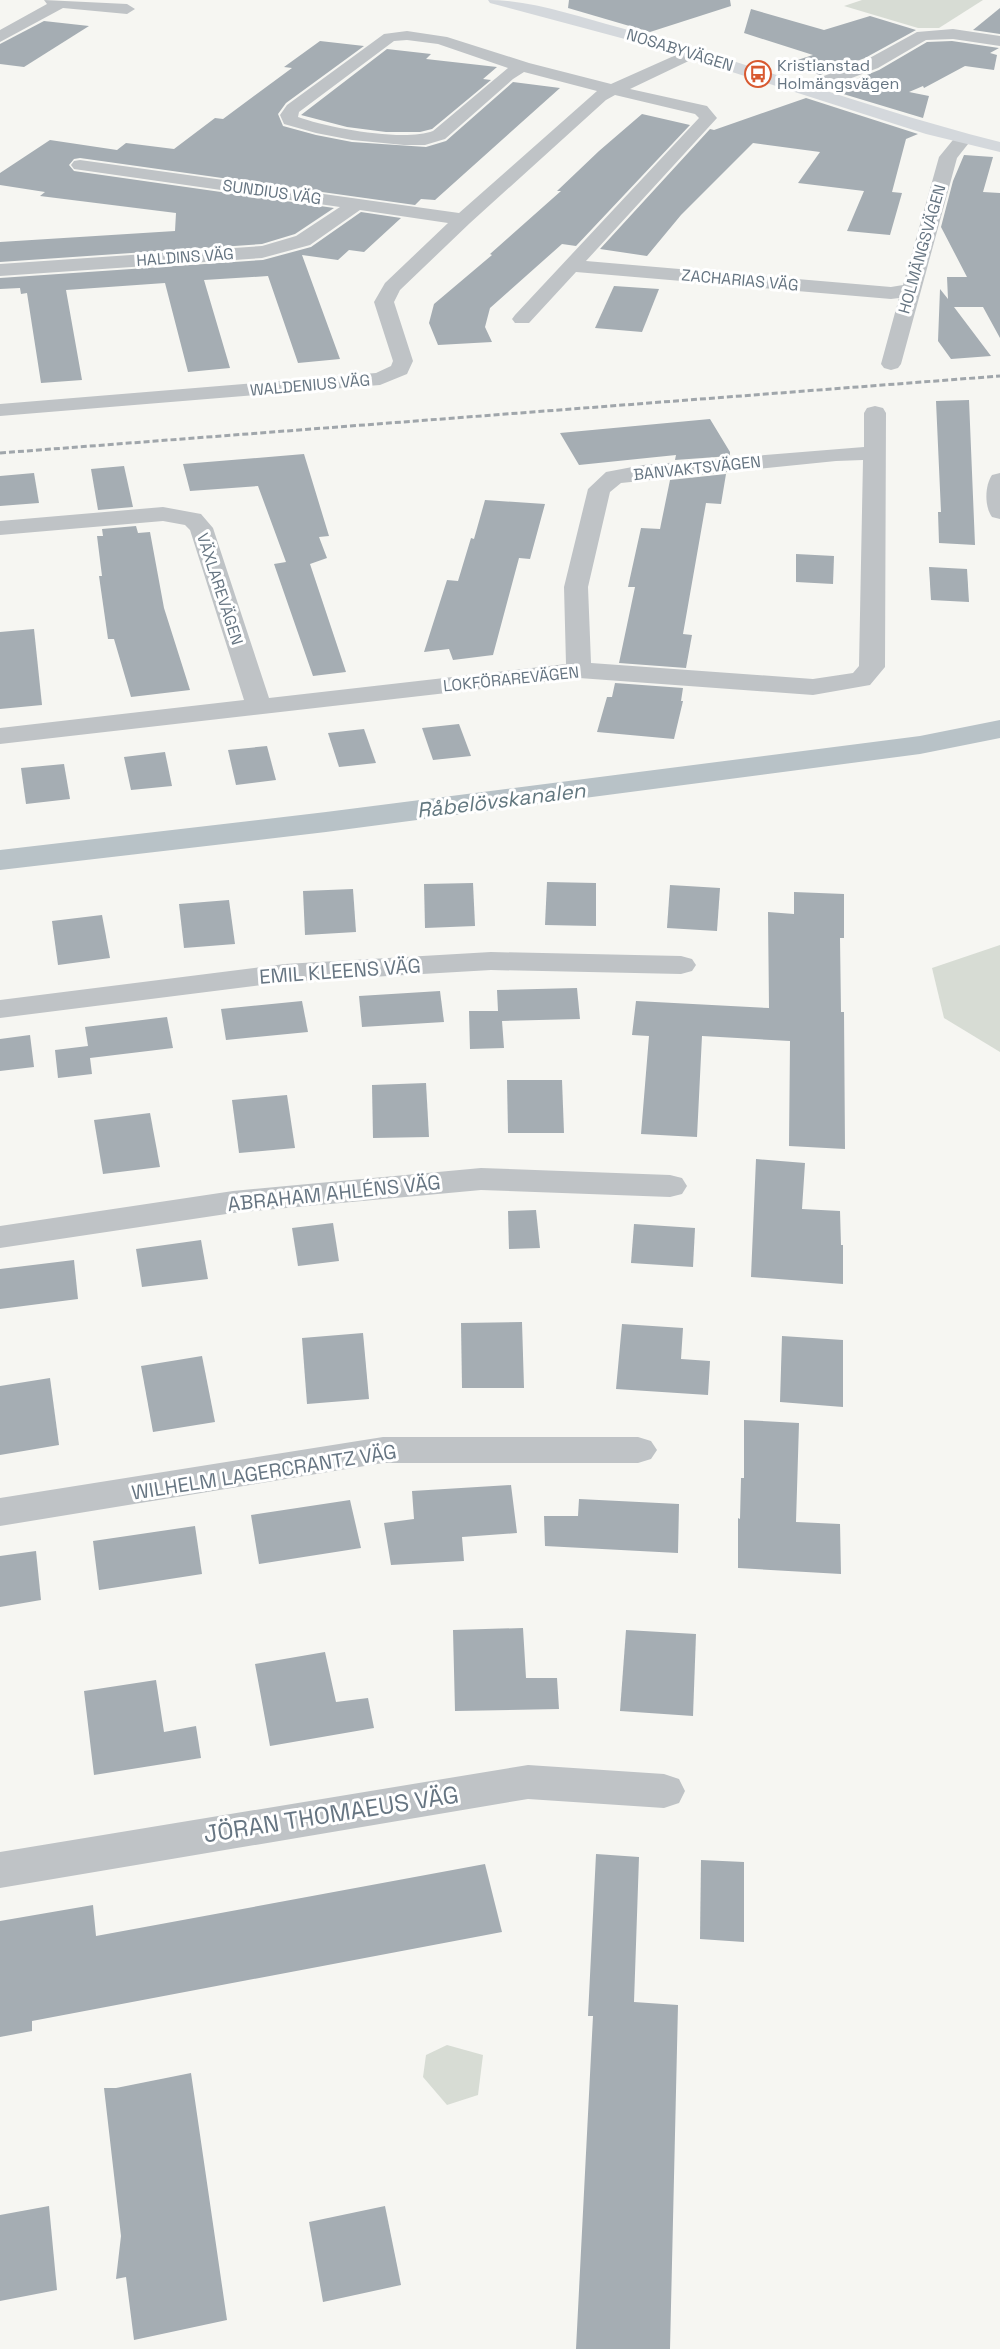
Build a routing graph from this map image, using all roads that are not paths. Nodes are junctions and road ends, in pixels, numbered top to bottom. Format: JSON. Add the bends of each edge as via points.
{"nodes":[{"id":1,"x":496,"y":0,"type":"edge"},
{"id":2,"x":56,"y":2,"type":"edge"},
{"id":3,"x":127,"y":9,"type":"dead end"},
{"id":4,"x":0,"y":37,"type":"edge"},
{"id":5,"x":1000,"y":42,"type":"edge"},
{"id":6,"x":691,"y":54,"type":"junction"},
{"id":7,"x":522,"y":67,"type":"junction"},
{"id":8,"x":613,"y":89,"type":"junction"},
{"id":9,"x":806,"y":89,"type":"junction"},
{"id":10,"x":963,"y":139,"type":"junction"},
{"id":11,"x":1000,"y":147,"type":"edge"},
{"id":12,"x":80,"y":165,"type":"dead end"},
{"id":13,"x":357,"y":203,"type":"junction"},
{"id":14,"x":464,"y":219,"type":"junction"},
{"id":15,"x":572,"y":266,"type":"junction"},
{"id":16,"x":0,"y":270,"type":"edge"},
{"id":17,"x":909,"y":290,"type":"junction"},
{"id":18,"x":522,"y":319,"type":"dead end"},
{"id":19,"x":891,"y":364,"type":"dead end"},
{"id":20,"x":0,"y":410,"type":"edge"},
{"id":21,"x":875,"y":413,"type":"dead end"},
{"id":22,"x":874,"y":453,"type":"junction"},
{"id":23,"x":1000,"y":480,"type":"edge"},
{"id":24,"x":1000,"y":513,"type":"edge"},
{"id":25,"x":0,"y":528,"type":"edge"},
{"id":26,"x":579,"y":670,"type":"junction"},
{"id":27,"x":259,"y":708,"type":"junction"},
{"id":28,"x":0,"y":736,"type":"edge"},
{"id":29,"x":681,"y":965,"type":"dead end"},
{"id":30,"x":0,"y":1009,"type":"edge"},
{"id":31,"x":670,"y":1186,"type":"dead end"},
{"id":32,"x":0,"y":1237,"type":"edge"},
{"id":33,"x":638,"y":1450,"type":"dead end"},
{"id":34,"x":0,"y":1512,"type":"edge"},
{"id":35,"x":664,"y":1791,"type":"dead end"},
{"id":36,"x":0,"y":1870,"type":"edge"}],
"edges":[{"from":1,"to":6,"type":"main road","name":"NOSABYVÄGEN"},
{"from":2,"to":3,"type":"street"},
{"from":2,"to":4,"type":"street"},
{"from":5,"to":9,"type":"street","via":[[953,34],[923,35],[872,64]]},
{"from":6,"to":8,"type":"street","name":"WALDENIUS VÄG"},
{"from":6,"to":9,"type":"main road","name":"NOSABYVÄGEN"},
{"from":7,"to":7,"type":"street","via":[[507,75],[439,135],[428,139],[393,139],[315,128],[290,120],[293,109],[390,37],[429,37]]},
{"from":7,"to":8,"type":"street"},
{"from":8,"to":14,"type":"street","name":"WALDENIUS VÄG","via":[[600,96]]},
{"from":8,"to":15,"type":"street","via":[[701,110],[708,118]]},
{"from":9,"to":10,"type":"main road","name":"NOSABYVÄGEN"},
{"from":10,"to":11,"type":"main road","name":"NOSABYVÄGEN"},
{"from":10,"to":17,"type":"street","name":"HOLMÄNGSVÄGEN","via":[[948,157]]},
{"from":12,"to":13,"type":"street","name":"SUNDIUS VÄG"},
{"from":13,"to":14,"type":"street","name":"SUNDIUS VÄG"},
{"from":13,"to":16,"type":"street","name":"HALDINS VÄG","via":[[316,234],[284,249]]},
{"from":14,"to":20,"type":"street","name":"WALDENIUS VÄG","via":[[392,287],[384,302],[403,361],[400,370],[380,379]]},
{"from":15,"to":17,"type":"street","name":"ZACHARIAS VÄG","via":[[891,293]]},
{"from":15,"to":18,"type":"street"},
{"from":17,"to":19,"type":"street","name":"HOLMÄNGSVÄGEN"},
{"from":21,"to":22,"type":"street","name":"LOKFÖRAREVÄGEN"},
{"from":22,"to":26,"type":"street","name":"BANVAKTSVÄGEN","via":[[614,477],[599,489],[576,587]]},
{"from":22,"to":26,"type":"street","name":"LOKFÖRAREVÄGEN","via":[[872,667],[861,680],[813,687]]},
{"from":23,"to":24,"type":"street"},
{"from":25,"to":27,"type":"street","name":"VÄXLAREVÄGEN","via":[[162,514],[193,519],[201,528]]},
{"from":26,"to":27,"type":"street","name":"LOKFÖRAREVÄGEN"},
{"from":27,"to":28,"type":"street","name":"LOKFÖRAREVÄGEN"},
{"from":29,"to":30,"type":"street","name":"EMIL KLEENS VÄG","via":[[491,961],[297,973]]},
{"from":31,"to":32,"type":"street","name":"ABRAHAM AHLÉNS VÄG","via":[[481,1179],[233,1202]]},
{"from":33,"to":34,"type":"street","name":"WILHELM LAGERCRANTZ VÄG","via":[[383,1450]]},
{"from":35,"to":36,"type":"street","name":"JÖRAN THOMAEUS VÄG","via":[[528,1782]]}]}
